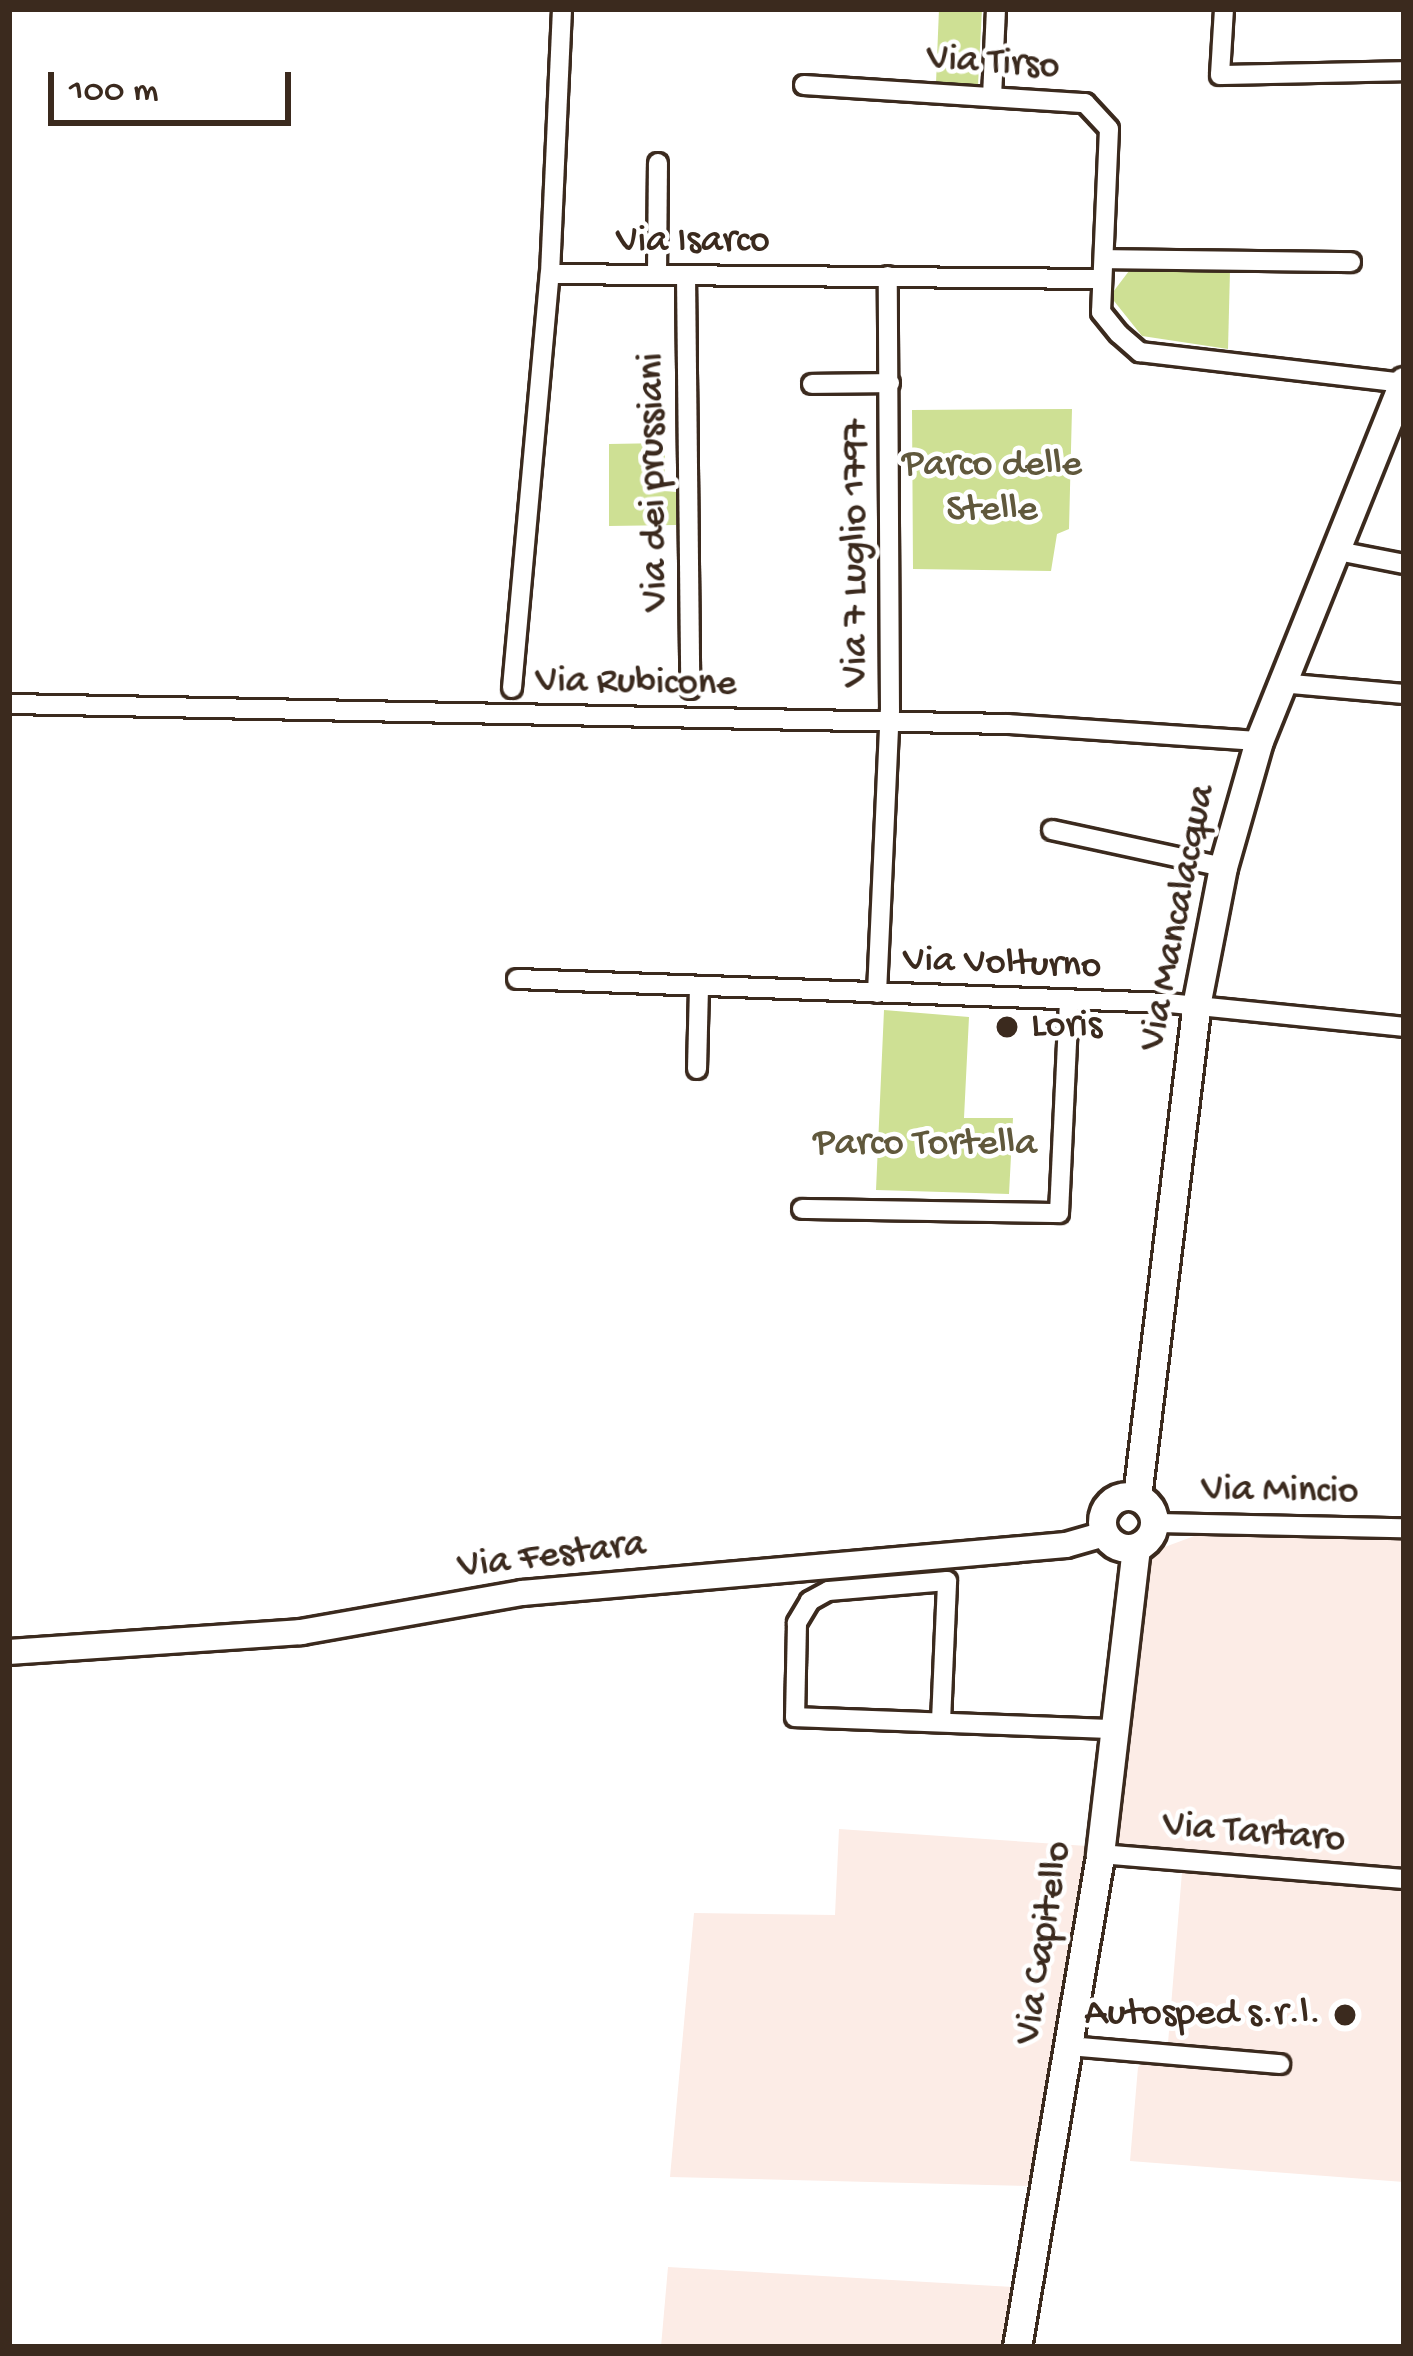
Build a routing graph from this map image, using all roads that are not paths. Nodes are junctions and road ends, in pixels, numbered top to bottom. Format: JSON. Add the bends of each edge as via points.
{"nodes":[{"id":1,"x":562,"y":9,"type":"edge"},
{"id":2,"x":996,"y":9,"type":"edge"},
{"id":3,"x":1224,"y":9,"type":"edge"},
{"id":4,"x":1404,"y":71,"type":"edge"},
{"id":5,"x":804,"y":86,"type":"dead end"},
{"id":6,"x":992,"y":97,"type":"junction"},
{"id":7,"x":658,"y":163,"type":"dead end"},
{"id":8,"x":1104,"y":259,"type":"junction"},
{"id":9,"x":1351,"y":262,"type":"dead end"},
{"id":10,"x":550,"y":274,"type":"junction"},
{"id":11,"x":657,"y":275,"type":"junction"},
{"id":12,"x":686,"y":275,"type":"junction"},
{"id":13,"x":889,"y":276,"type":"junction"},
{"id":14,"x":1102,"y":279,"type":"junction"},
{"id":15,"x":1404,"y":382,"type":"edge"},
{"id":16,"x":890,"y":383,"type":"junction"},
{"id":17,"x":812,"y":384,"type":"dead end"},
{"id":18,"x":1338,"y":551,"type":"junction"},
{"id":19,"x":1404,"y":564,"type":"edge"},
{"id":20,"x":1281,"y":683,"type":"junction"},
{"id":21,"x":512,"y":688,"type":"dead end"},
{"id":22,"x":690,"y":689,"type":"dead end"},
{"id":23,"x":1404,"y":694,"type":"edge"},
{"id":24,"x":11,"y":704,"type":"edge"},
{"id":25,"x":890,"y":723,"type":"junction"},
{"id":26,"x":1258,"y":741,"type":"junction"},
{"id":27,"x":1052,"y":830,"type":"dead end"},
{"id":28,"x":1222,"y":867,"type":"junction"},
{"id":29,"x":517,"y":979,"type":"dead end"},
{"id":30,"x":700,"y":986,"type":"junction"},
{"id":31,"x":877,"y":993,"type":"junction"},
{"id":32,"x":1069,"y":1000,"type":"junction"},
{"id":33,"x":1196,"y":1006,"type":"junction"},
{"id":34,"x":1404,"y":1027,"type":"edge"},
{"id":35,"x":697,"y":1069,"type":"dead end"},
{"id":36,"x":802,"y":1209,"type":"dead end"},
{"id":37,"x":1137,"y":1497,"type":"junction"},
{"id":38,"x":1155,"y":1523,"type":"junction"},
{"id":39,"x":1404,"y":1528,"type":"edge"},
{"id":40,"x":1104,"y":1534,"type":"junction"},
{"id":41,"x":1136,"y":1548,"type":"junction"},
{"id":42,"x":9,"y":1652,"type":"edge"},
{"id":43,"x":941,"y":1721,"type":"junction"},
{"id":44,"x":1114,"y":1729,"type":"junction"},
{"id":45,"x":1100,"y":1854,"type":"junction"},
{"id":46,"x":1404,"y":1879,"type":"edge"},
{"id":47,"x":1069,"y":2046,"type":"junction"},
{"id":48,"x":1280,"y":2064,"type":"dead end"},
{"id":49,"x":1017,"y":2347,"type":"edge"}],
"edges":[{"from":1,"to":10,"type":"street"},
{"from":2,"to":6,"type":"street"},
{"from":3,"to":4,"type":"street","via":[[1220,75]]},
{"from":5,"to":6,"type":"street","name":"Via Tirso"},
{"from":6,"to":8,"type":"street","name":"Via Tirso","via":[[1084,103],[1103,118]]},
{"from":7,"to":11,"type":"street"},
{"from":8,"to":9,"type":"street"},
{"from":8,"to":14,"type":"street"},
{"from":10,"to":11,"type":"street","name":"Via Isarco"},
{"from":10,"to":21,"type":"street"},
{"from":11,"to":12,"type":"street","name":"Via Isarco"},
{"from":12,"to":13,"type":"street","name":"Via Isarco"},
{"from":12,"to":22,"type":"street","name":"Via dei prussiani"},
{"from":13,"to":14,"type":"street","name":"Via Isarco"},
{"from":13,"to":16,"type":"street","name":"Via 7 Luglio 1797"},
{"from":14,"to":15,"type":"street","via":[[1101,312],[1140,352]]},
{"from":15,"to":18,"type":"main road","name":"Via Mancalacqua"},
{"from":16,"to":17,"type":"street","name":"Via 7 Luglio 1797"},
{"from":16,"to":25,"type":"street","name":"Via 7 Luglio 1797"},
{"from":18,"to":19,"type":"street"},
{"from":18,"to":20,"type":"main road","name":"Via Mancalacqua"},
{"from":20,"to":23,"type":"street"},
{"from":20,"to":26,"type":"main road","name":"Via Mancalacqua"},
{"from":24,"to":25,"type":"street","name":"Via Rubicone"},
{"from":25,"to":26,"type":"street","name":"Via Rubicone"},
{"from":25,"to":31,"type":"street","name":"Via Volturno"},
{"from":26,"to":28,"type":"main road","name":"Via Mancalacqua"},
{"from":27,"to":28,"type":"street"},
{"from":28,"to":33,"type":"main road","name":"Via Mancalacqua"},
{"from":29,"to":30,"type":"street","name":"Via Volturno"},
{"from":30,"to":31,"type":"street","name":"Via Volturno"},
{"from":30,"to":35,"type":"street"},
{"from":31,"to":32,"type":"street","name":"Via Volturno"},
{"from":32,"to":33,"type":"street","name":"Via Volturno"},
{"from":32,"to":36,"type":"street","via":[[1059,1213]]},
{"from":33,"to":34,"type":"street","name":"Via Volturno"},
{"from":33,"to":37,"type":"main road","name":"Via Mancalacqua"},
{"from":37,"to":38,"type":"main road"},
{"from":37,"to":40,"type":"main road","via":[[1105,1510]]},
{"from":38,"to":39,"type":"street","name":"Via Mincio"},
{"from":38,"to":41,"type":"main road"},
{"from":40,"to":41,"type":"main road"},
{"from":40,"to":42,"type":"street","name":"Via Festara","via":[[1066,1545],[522,1592],[301,1632]]},
{"from":41,"to":44,"type":"main road","name":"Via Capitello"},
{"from":43,"to":43,"type":"street","via":[[947,1581],[828,1591],[810,1601],[797,1623],[795,1717]]},
{"from":43,"to":44,"type":"street"},
{"from":44,"to":45,"type":"main road","name":"Via Capitello"},
{"from":45,"to":46,"type":"street","name":"Via Tartaro"},
{"from":45,"to":47,"type":"main road","name":"Via Capitello"},
{"from":47,"to":48,"type":"street"},
{"from":47,"to":49,"type":"main road","name":"Via Capitello"}]}
